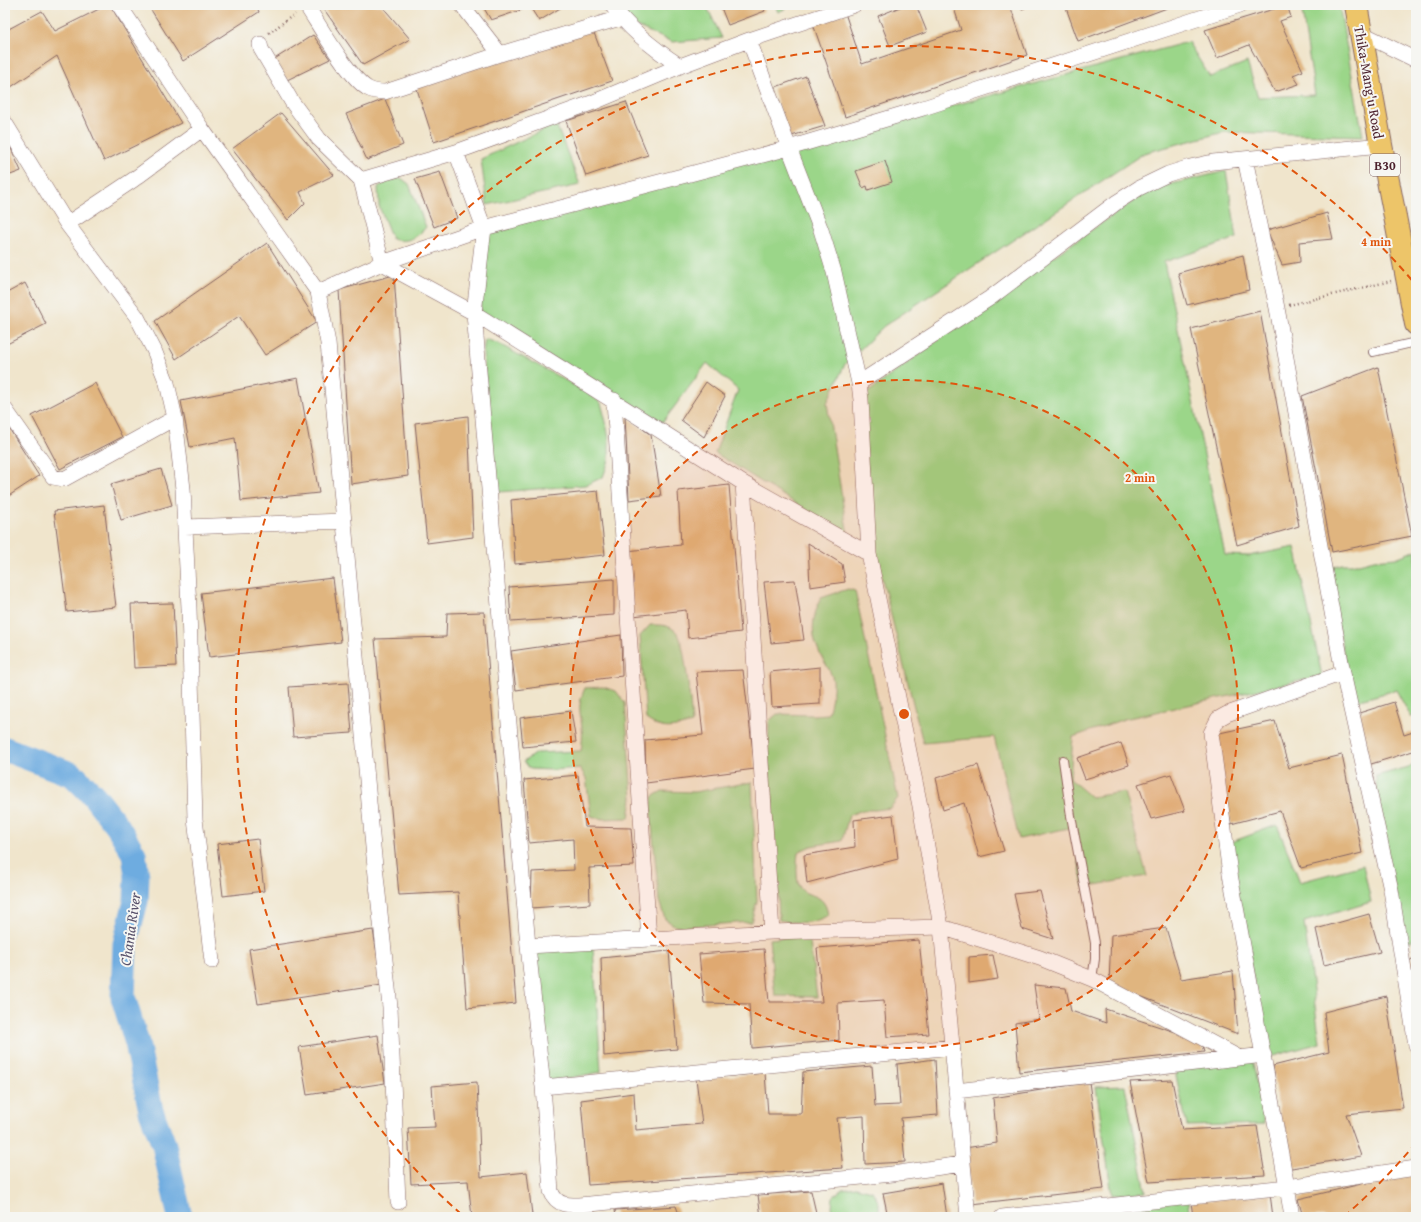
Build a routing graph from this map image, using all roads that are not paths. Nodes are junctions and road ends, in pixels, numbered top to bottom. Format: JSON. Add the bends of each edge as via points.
{"nodes":[{"id":1,"x":119,"y":5,"type":"edge"},
{"id":2,"x":306,"y":5,"type":"edge"},
{"id":3,"x":462,"y":5,"type":"edge"},
{"id":4,"x":612,"y":5,"type":"edge"},
{"id":5,"x":854,"y":5,"type":"edge"},
{"id":6,"x":1240,"y":5,"type":"edge"},
{"id":7,"x":1356,"y":5,"type":"edge"},
{"id":8,"x":620,"y":18,"type":"junction"},
{"id":9,"x":1361,"y":33,"type":"junction"},
{"id":10,"x":749,"y":40,"type":"junction"},
{"id":11,"x":260,"y":44,"type":"road end"},
{"id":12,"x":500,"y":54,"type":"junction"},
{"id":13,"x":1416,"y":60,"type":"edge"},
{"id":14,"x":680,"y":66,"type":"junction"},
{"id":15,"x":5,"y":123,"type":"edge"},
{"id":16,"x":202,"y":129,"type":"junction"},
{"id":17,"x":1381,"y":145,"type":"junction"},
{"id":18,"x":789,"y":148,"type":"junction"},
{"id":19,"x":456,"y":152,"type":"junction"},
{"id":20,"x":1245,"y":160,"type":"junction"},
{"id":21,"x":361,"y":180,"type":"junction"},
{"id":22,"x":67,"y":224,"type":"junction"},
{"id":23,"x":484,"y":228,"type":"junction"},
{"id":24,"x":382,"y":263,"type":"junction"},
{"id":25,"x":318,"y":292,"type":"junction"},
{"id":26,"x":474,"y":313,"type":"junction"},
{"id":27,"x":1416,"y":324,"type":"edge"},
{"id":28,"x":1416,"y":342,"type":"edge"},
{"id":29,"x":1373,"y":352,"type":"dead end"},
{"id":30,"x":859,"y":384,"type":"junction"},
{"id":31,"x":614,"y":400,"type":"junction"},
{"id":32,"x":5,"y":409,"type":"edge"},
{"id":33,"x":175,"y":418,"type":"junction"},
{"id":34,"x":743,"y":483,"type":"junction"},
{"id":35,"x":344,"y":521,"type":"junction"},
{"id":36,"x":184,"y":527,"type":"junction"},
{"id":37,"x":869,"y":554,"type":"junction"},
{"id":38,"x":1344,"y":673,"type":"junction"},
{"id":39,"x":1063,"y":760,"type":"dead end"},
{"id":40,"x":941,"y":927,"type":"junction"},
{"id":41,"x":772,"y":932,"type":"junction"},
{"id":42,"x":649,"y":939,"type":"junction"},
{"id":43,"x":528,"y":946,"type":"junction"},
{"id":44,"x":212,"y":961,"type":"dead end"},
{"id":45,"x":1092,"y":979,"type":"junction"},
{"id":46,"x":1416,"y":1045,"type":"edge"},
{"id":47,"x":953,"y":1047,"type":"junction"},
{"id":48,"x":1264,"y":1055,"type":"junction"},
{"id":49,"x":1238,"y":1057,"type":"junction"},
{"id":50,"x":543,"y":1088,"type":"junction"},
{"id":51,"x":956,"y":1090,"type":"junction"},
{"id":52,"x":962,"y":1164,"type":"junction"},
{"id":53,"x":1416,"y":1168,"type":"edge"},
{"id":54,"x":1287,"y":1187,"type":"junction"},
{"id":55,"x":398,"y":1202,"type":"dead end"},
{"id":56,"x":968,"y":1217,"type":"edge"},
{"id":57,"x":1002,"y":1217,"type":"edge"},
{"id":58,"x":1292,"y":1217,"type":"edge"}],
"edges":[{"from":1,"to":16,"type":"street"},
{"from":2,"to":12,"type":"street","via":[[343,61],[366,88],[376,92],[385,92]]},
{"from":3,"to":12,"type":"street"},
{"from":4,"to":8,"type":"street"},
{"from":5,"to":10,"type":"street"},
{"from":6,"to":18,"type":"street"},
{"from":7,"to":9,"type":"highway","name":"Thika-Mang'u Road","number":"B30"},
{"from":8,"to":12,"type":"street"},
{"from":8,"to":14,"type":"street"},
{"from":9,"to":13,"type":"street"},
{"from":9,"to":17,"type":"highway","name":"Thika-Mang'u Road","number":"B30"},
{"from":10,"to":14,"type":"street"},
{"from":10,"to":18,"type":"street"},
{"from":11,"to":21,"type":"street","via":[[292,102],[319,139]]},
{"from":14,"to":19,"type":"street","via":[[594,102]]},
{"from":15,"to":22,"type":"street"},
{"from":16,"to":22,"type":"street"},
{"from":16,"to":25,"type":"street"},
{"from":17,"to":20,"type":"street"},
{"from":17,"to":27,"type":"highway","name":"Thika-Mang'u Road","number":"B30"},
{"from":18,"to":23,"type":"street"},
{"from":18,"to":30,"type":"street","via":[[821,230],[834,272]]},
{"from":19,"to":21,"type":"street"},
{"from":19,"to":23,"type":"street"},
{"from":20,"to":30,"type":"street","via":[[1213,162],[1190,167],[1139,188],[1099,215],[990,298]]},
{"from":20,"to":38,"type":"street","via":[[1277,308]]},
{"from":21,"to":24,"type":"street"},
{"from":22,"to":33,"type":"street","via":[[137,317],[167,383]]},
{"from":23,"to":24,"type":"street"},
{"from":23,"to":26,"type":"street"},
{"from":24,"to":25,"type":"street"},
{"from":24,"to":26,"type":"street"},
{"from":25,"to":35,"type":"street","via":[[328,343]]},
{"from":26,"to":31,"type":"street"},
{"from":26,"to":43,"type":"street"},
{"from":28,"to":29,"type":"lane"},
{"from":30,"to":37,"type":"street"},
{"from":31,"to":34,"type":"street"},
{"from":31,"to":42,"type":"street"},
{"from":32,"to":33,"type":"street","via":[[44,466],[59,480]]},
{"from":33,"to":36,"type":"street","via":[[183,489]]},
{"from":34,"to":37,"type":"street"},
{"from":34,"to":41,"type":"street"},
{"from":35,"to":36,"type":"street"},
{"from":35,"to":55,"type":"street","via":[[390,1007]]},
{"from":36,"to":44,"type":"street","via":[[190,616],[195,819]]},
{"from":37,"to":40,"type":"street","via":[[920,806]]},
{"from":38,"to":46,"type":"street","via":[[1390,890]]},
{"from":38,"to":48,"type":"street","via":[[1227,714],[1218,719],[1211,732],[1230,874]]},
{"from":39,"to":45,"type":"lane","via":[[1095,943]]},
{"from":40,"to":41,"type":"street"},
{"from":40,"to":45,"type":"street","via":[[1040,958]]},
{"from":40,"to":47,"type":"street"},
{"from":41,"to":42,"type":"street"},
{"from":42,"to":43,"type":"street"},
{"from":43,"to":50,"type":"street"},
{"from":45,"to":49,"type":"street"},
{"from":47,"to":50,"type":"street"},
{"from":47,"to":51,"type":"street"},
{"from":48,"to":49,"type":"street"},
{"from":48,"to":54,"type":"street"},
{"from":49,"to":51,"type":"street"},
{"from":50,"to":52,"type":"street","via":[[551,1191],[554,1198],[566,1206],[892,1174]]},
{"from":51,"to":52,"type":"street"},
{"from":52,"to":56,"type":"street"},
{"from":53,"to":54,"type":"street"},
{"from":54,"to":57,"type":"street"},
{"from":54,"to":58,"type":"street"}]}
